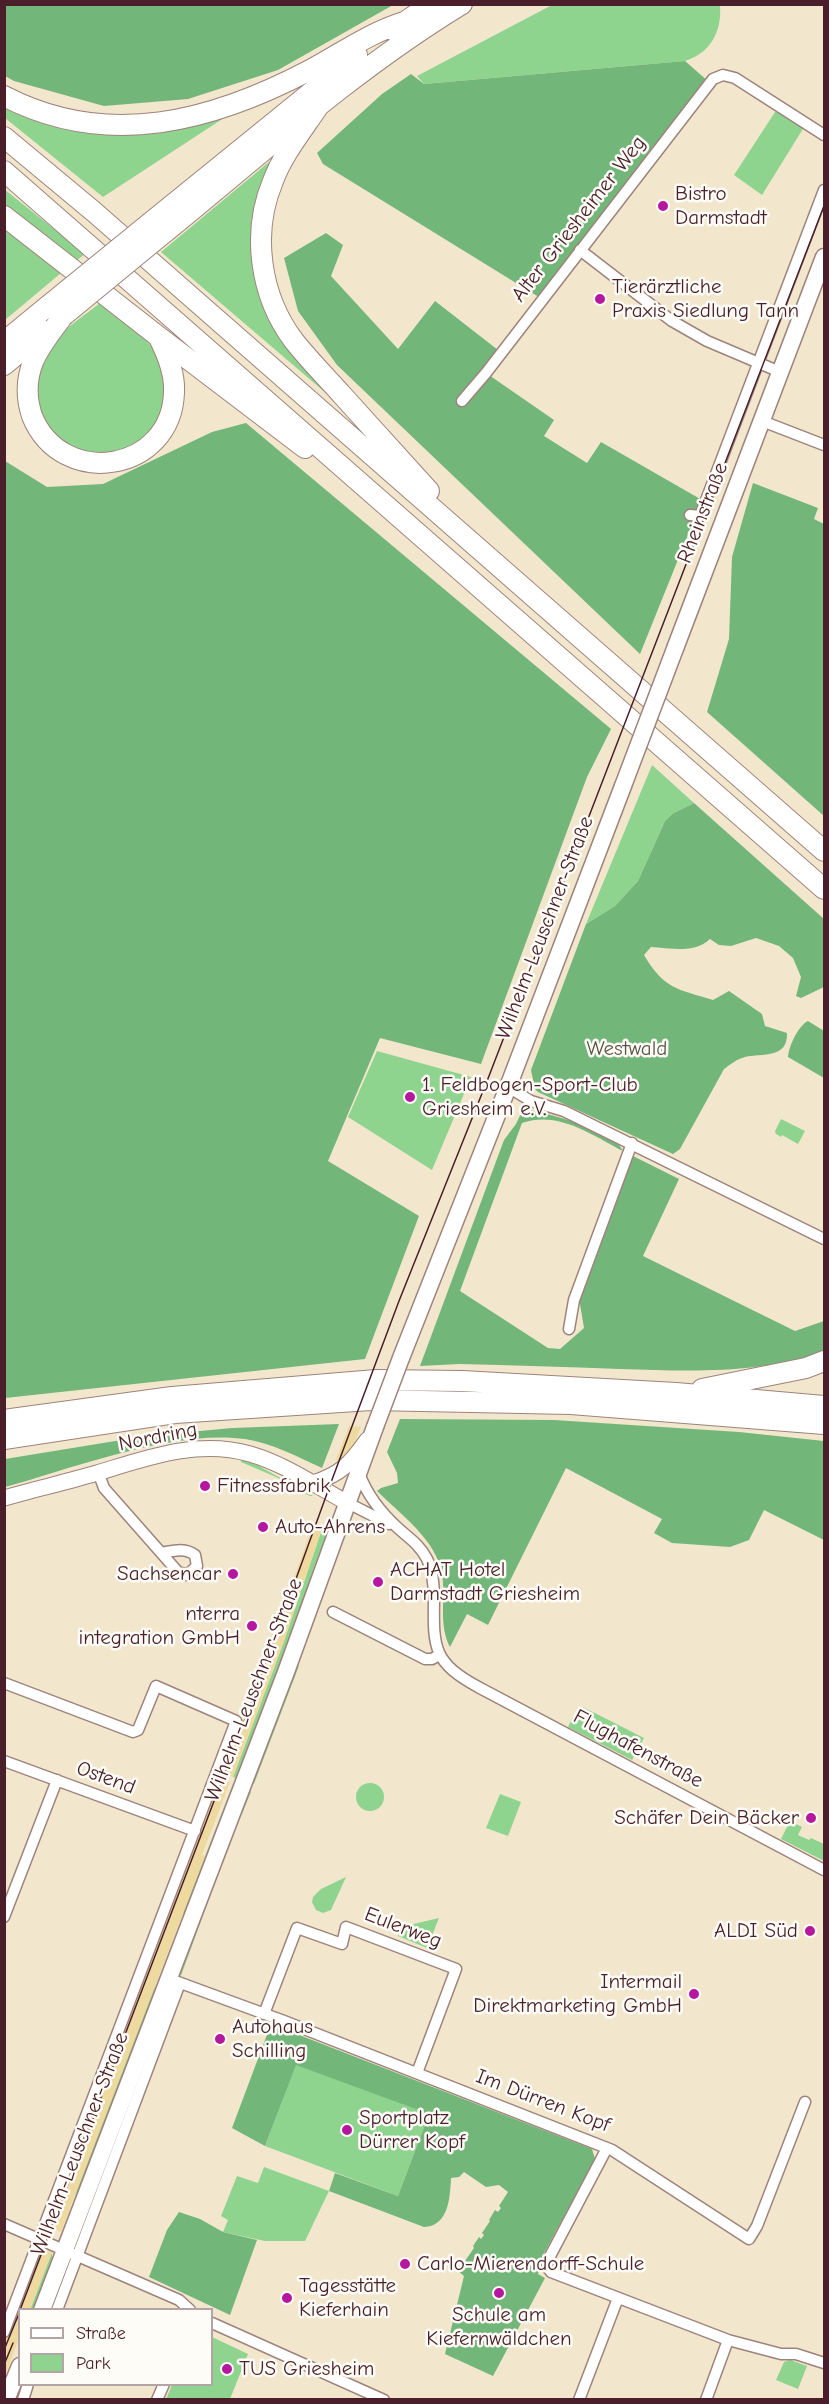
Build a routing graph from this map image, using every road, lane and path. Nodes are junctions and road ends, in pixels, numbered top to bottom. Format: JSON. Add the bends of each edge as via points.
{"nodes":[{"id":1,"x":431,"y":4,"type":"edge"},
{"id":2,"x":462,"y":4,"type":"edge"},
{"id":3,"x":404,"y":22,"type":"junction"},
{"id":4,"x":4,"y":96,"type":"edge"},
{"id":5,"x":318,"y":107,"type":"junction"},
{"id":6,"x":825,"y":135,"type":"edge"},
{"id":7,"x":4,"y":137,"type":"edge"},
{"id":8,"x":4,"y":171,"type":"edge"},
{"id":9,"x":825,"y":190,"type":"edge"},
{"id":10,"x":4,"y":216,"type":"edge"},
{"id":11,"x":157,"y":228,"type":"junction"},
{"id":12,"x":580,"y":250,"type":"junction"},
{"id":13,"x":825,"y":257,"type":"edge"},
{"id":14,"x":56,"y":310,"type":"junction"},
{"id":15,"x":159,"y":337,"type":"junction"},
{"id":16,"x":7,"y":338,"type":"edge"},
{"id":17,"x":758,"y":364,"type":"junction"},
{"id":18,"x":4,"y":365,"type":"edge"},
{"id":19,"x":780,"y":372,"type":"junction"},
{"id":20,"x":462,"y":401,"type":"dead end"},
{"id":21,"x":762,"y":421,"type":"junction"},
{"id":22,"x":825,"y":445,"type":"edge"},
{"id":23,"x":378,"y":496,"type":"junction"},
{"id":24,"x":690,"y":515,"type":"dead end"},
{"id":25,"x":482,"y":551,"type":"junction"},
{"id":26,"x":621,"y":791,"type":"joint"},
{"id":27,"x":825,"y":851,"type":"edge"},
{"id":28,"x":825,"y":889,"type":"edge"},
{"id":29,"x":508,"y":1087,"type":"junction"},
{"id":30,"x":632,"y":1143,"type":"junction"},
{"id":31,"x":825,"y":1239,"type":"edge"},
{"id":32,"x":569,"y":1329,"type":"dead end"},
{"id":33,"x":825,"y":1361,"type":"edge"},
{"id":34,"x":676,"y":1393,"type":"junction"},
{"id":35,"x":825,"y":1406,"type":"edge"},
{"id":36,"x":4,"y":1420,"type":"edge"},
{"id":37,"x":825,"y":1424,"type":"edge"},
{"id":38,"x":375,"y":1427,"type":"junction"},
{"id":39,"x":4,"y":1439,"type":"edge"},
{"id":40,"x":98,"y":1472,"type":"junction"},
{"id":41,"x":359,"y":1473,"type":"junction"},
{"id":42,"x":313,"y":1484,"type":"junction"},
{"id":43,"x":4,"y":1498,"type":"edge"},
{"id":44,"x":348,"y":1503,"type":"junction"},
{"id":45,"x":400,"y":1530,"type":"junction"},
{"id":46,"x":161,"y":1553,"type":"dead end"},
{"id":47,"x":333,"y":1612,"type":"dead end"},
{"id":48,"x":439,"y":1654,"type":"junction"},
{"id":49,"x":4,"y":1683,"type":"edge"},
{"id":50,"x":4,"y":1761,"type":"edge"},
{"id":51,"x":57,"y":1780,"type":"junction"},
{"id":52,"x":195,"y":1831,"type":"junction"},
{"id":53,"x":825,"y":1870,"type":"edge"},
{"id":54,"x":4,"y":1917,"type":"edge"},
{"id":55,"x":174,"y":1980,"type":"junction"},
{"id":56,"x":264,"y":2014,"type":"junction"},
{"id":57,"x":417,"y":2073,"type":"junction"},
{"id":58,"x":805,"y":2102,"type":"dead end"},
{"id":59,"x":608,"y":2148,"type":"junction"},
{"id":60,"x":4,"y":2224,"type":"edge"},
{"id":61,"x":39,"y":2239,"type":"junction"},
{"id":62,"x":71,"y":2253,"type":"junction"},
{"id":63,"x":618,"y":2298,"type":"junction"},
{"id":64,"x":43,"y":2308,"type":"edge"},
{"id":65,"x":57,"y":2308,"type":"edge"},
{"id":66,"x":188,"y":2308,"type":"edge"},
{"id":67,"x":213,"y":2323,"type":"edge"},
{"id":68,"x":4,"y":2332,"type":"edge"},
{"id":69,"x":729,"y":2340,"type":"junction"},
{"id":70,"x":825,"y":2363,"type":"edge"},
{"id":71,"x":18,"y":2371,"type":"edge"},
{"id":72,"x":164,"y":2386,"type":"edge"},
{"id":73,"x":6,"y":2400,"type":"edge"},
{"id":74,"x":157,"y":2400,"type":"edge"},
{"id":75,"x":384,"y":2400,"type":"edge"},
{"id":76,"x":579,"y":2400,"type":"edge"},
{"id":77,"x":706,"y":2400,"type":"edge"}],
"edges":[{"from":1,"to":3,"type":"highway"},
{"from":2,"to":5,"type":"highway"},
{"from":3,"to":4,"type":"highway","via":[[376,31],[278,86],[168,123],[119,125],[69,119]]},
{"from":3,"to":11,"type":"highway","via":[[336,71]]},
{"from":5,"to":11,"type":"highway"},
{"from":5,"to":25,"type":"highway","via":[[279,167],[265,204],[261,252],[271,297],[300,348]]},
{"from":6,"to":12,"type":"street","name":"Alter Griesheimer Weg","via":[[735,78],[723,75],[709,82]]},
{"from":7,"to":25,"type":"highway"},
{"from":8,"to":23,"type":"highway"},
{"from":9,"to":17,"type":"street","name":"Rheinstraße"},
{"from":10,"to":15,"type":"highway"},
{"from":11,"to":14,"type":"highway","bridge":true},
{"from":12,"to":17,"type":"street","via":[[672,321]]},
{"from":12,"to":20,"type":"street","name":"Alter Griesheimer Weg"},
{"from":13,"to":19,"type":"main road","name":"Rheinstraße"},
{"from":14,"to":15,"type":"highway","via":[[33,362],[28,398],[34,421],[47,440],[62,452],[90,463],[117,462],[134,455],[152,442],[167,423],[174,380]]},
{"from":14,"to":16,"type":"highway"},
{"from":14,"to":18,"type":"highway"},
{"from":15,"to":23,"type":"highway","via":[[322,460]]},
{"from":17,"to":19,"type":"street"},
{"from":17,"to":24,"type":"street","name":"Rheinstraße","via":[[700,516]]},
{"from":19,"to":21,"type":"main road","name":"Rheinstraße"},
{"from":21,"to":22,"type":"street"},
{"from":21,"to":26,"type":"main road","name":"Rheinstraße","bridge":true},
{"from":23,"to":28,"type":"highway"},
{"from":25,"to":27,"type":"highway"},
{"from":26,"to":29,"type":"main road","name":"Wilhelm-Leuschner-Straße"},
{"from":29,"to":30,"type":"street","via":[[531,1101],[564,1111]]},
{"from":29,"to":38,"type":"main road","name":"Wilhelm-Leuschner-Straße","bridge":true},
{"from":30,"to":31,"type":"street"},
{"from":30,"to":32,"type":"street","via":[[578,1287]]},
{"from":33,"to":34,"type":"highway","via":[[807,1368]]},
{"from":34,"to":35,"type":"highway"},
{"from":34,"to":36,"type":"highway","via":[[376,1380],[172,1397]]},
{"from":37,"to":39,"type":"highway","via":[[571,1404],[371,1400],[175,1413]]},
{"from":38,"to":41,"type":"main road","name":"Wilhelm-Leuschner-Straße"},
{"from":38,"to":42,"type":"main road","via":[[340,1473]]},
{"from":40,"to":42,"type":"main road","name":"Nordring","via":[[166,1453],[214,1449],[259,1457]]},
{"from":40,"to":43,"type":"main road","name":"Nordring"},
{"from":40,"to":46,"type":"street","via":[[104,1488]]},
{"from":41,"to":44,"type":"main road","name":"Wilhelm-Leuschner-Straße"},
{"from":41,"to":45,"type":"street","via":[[374,1502]]},
{"from":42,"to":44,"type":"main road","name":"Nordring"},
{"from":44,"to":45,"type":"street"},
{"from":44,"to":55,"type":"main road","name":"Wilhelm-Leuschner-Straße"},
{"from":45,"to":48,"type":"street","via":[[423,1552],[432,1572],[434,1632]]},
{"from":47,"to":48,"type":"street","via":[[425,1659]]},
{"from":48,"to":53,"type":"street","name":"Flughafenstraße","via":[[446,1665],[466,1680]]},
{"from":49,"to":52,"type":"street","name":"Wilhelm-Leuschner-Straße","via":[[133,1732],[138,1730],[156,1686],[236,1721]]},
{"from":50,"to":51,"type":"street","name":"Ostend"},
{"from":51,"to":52,"type":"street","name":"Ostend"},
{"from":51,"to":54,"type":"street"},
{"from":52,"to":61,"type":"street","name":"Wilhelm-Leuschner-Straße"},
{"from":55,"to":56,"type":"street","name":"Im Dürren Kopf"},
{"from":55,"to":62,"type":"main road","name":"Wilhelm-Leuschner-Straße"},
{"from":56,"to":57,"type":"street","name":"Im Dürren Kopf"},
{"from":56,"to":57,"type":"street","name":"Eulerweg","via":[[297,1928],[342,1944],[346,1928],[456,1969]]},
{"from":57,"to":59,"type":"street","name":"Im Dürren Kopf"},
{"from":58,"to":59,"type":"street","name":"Im Dürren Kopf","via":[[749,2239]]},
{"from":59,"to":63,"type":"street","via":[[548,2260],[548,2268],[555,2275]]},
{"from":60,"to":61,"type":"street"},
{"from":61,"to":62,"type":"street"},
{"from":61,"to":68,"type":"street","name":"Wilhelm-Leuschner-Straße"},
{"from":62,"to":64,"type":"main road","name":"Wilhelm-Leuschner-Straße"},
{"from":62,"to":65,"type":"street","name":"Wilhelm-Leuschner-Straße"},
{"from":62,"to":66,"type":"street","via":[[179,2300]]},
{"from":63,"to":69,"type":"street"},
{"from":63,"to":76,"type":"street"},
{"from":67,"to":75,"type":"street"},
{"from":69,"to":70,"type":"street"},
{"from":69,"to":77,"type":"street"},
{"from":71,"to":73,"type":"main road"},
{"from":72,"to":74,"type":"street"}]}
